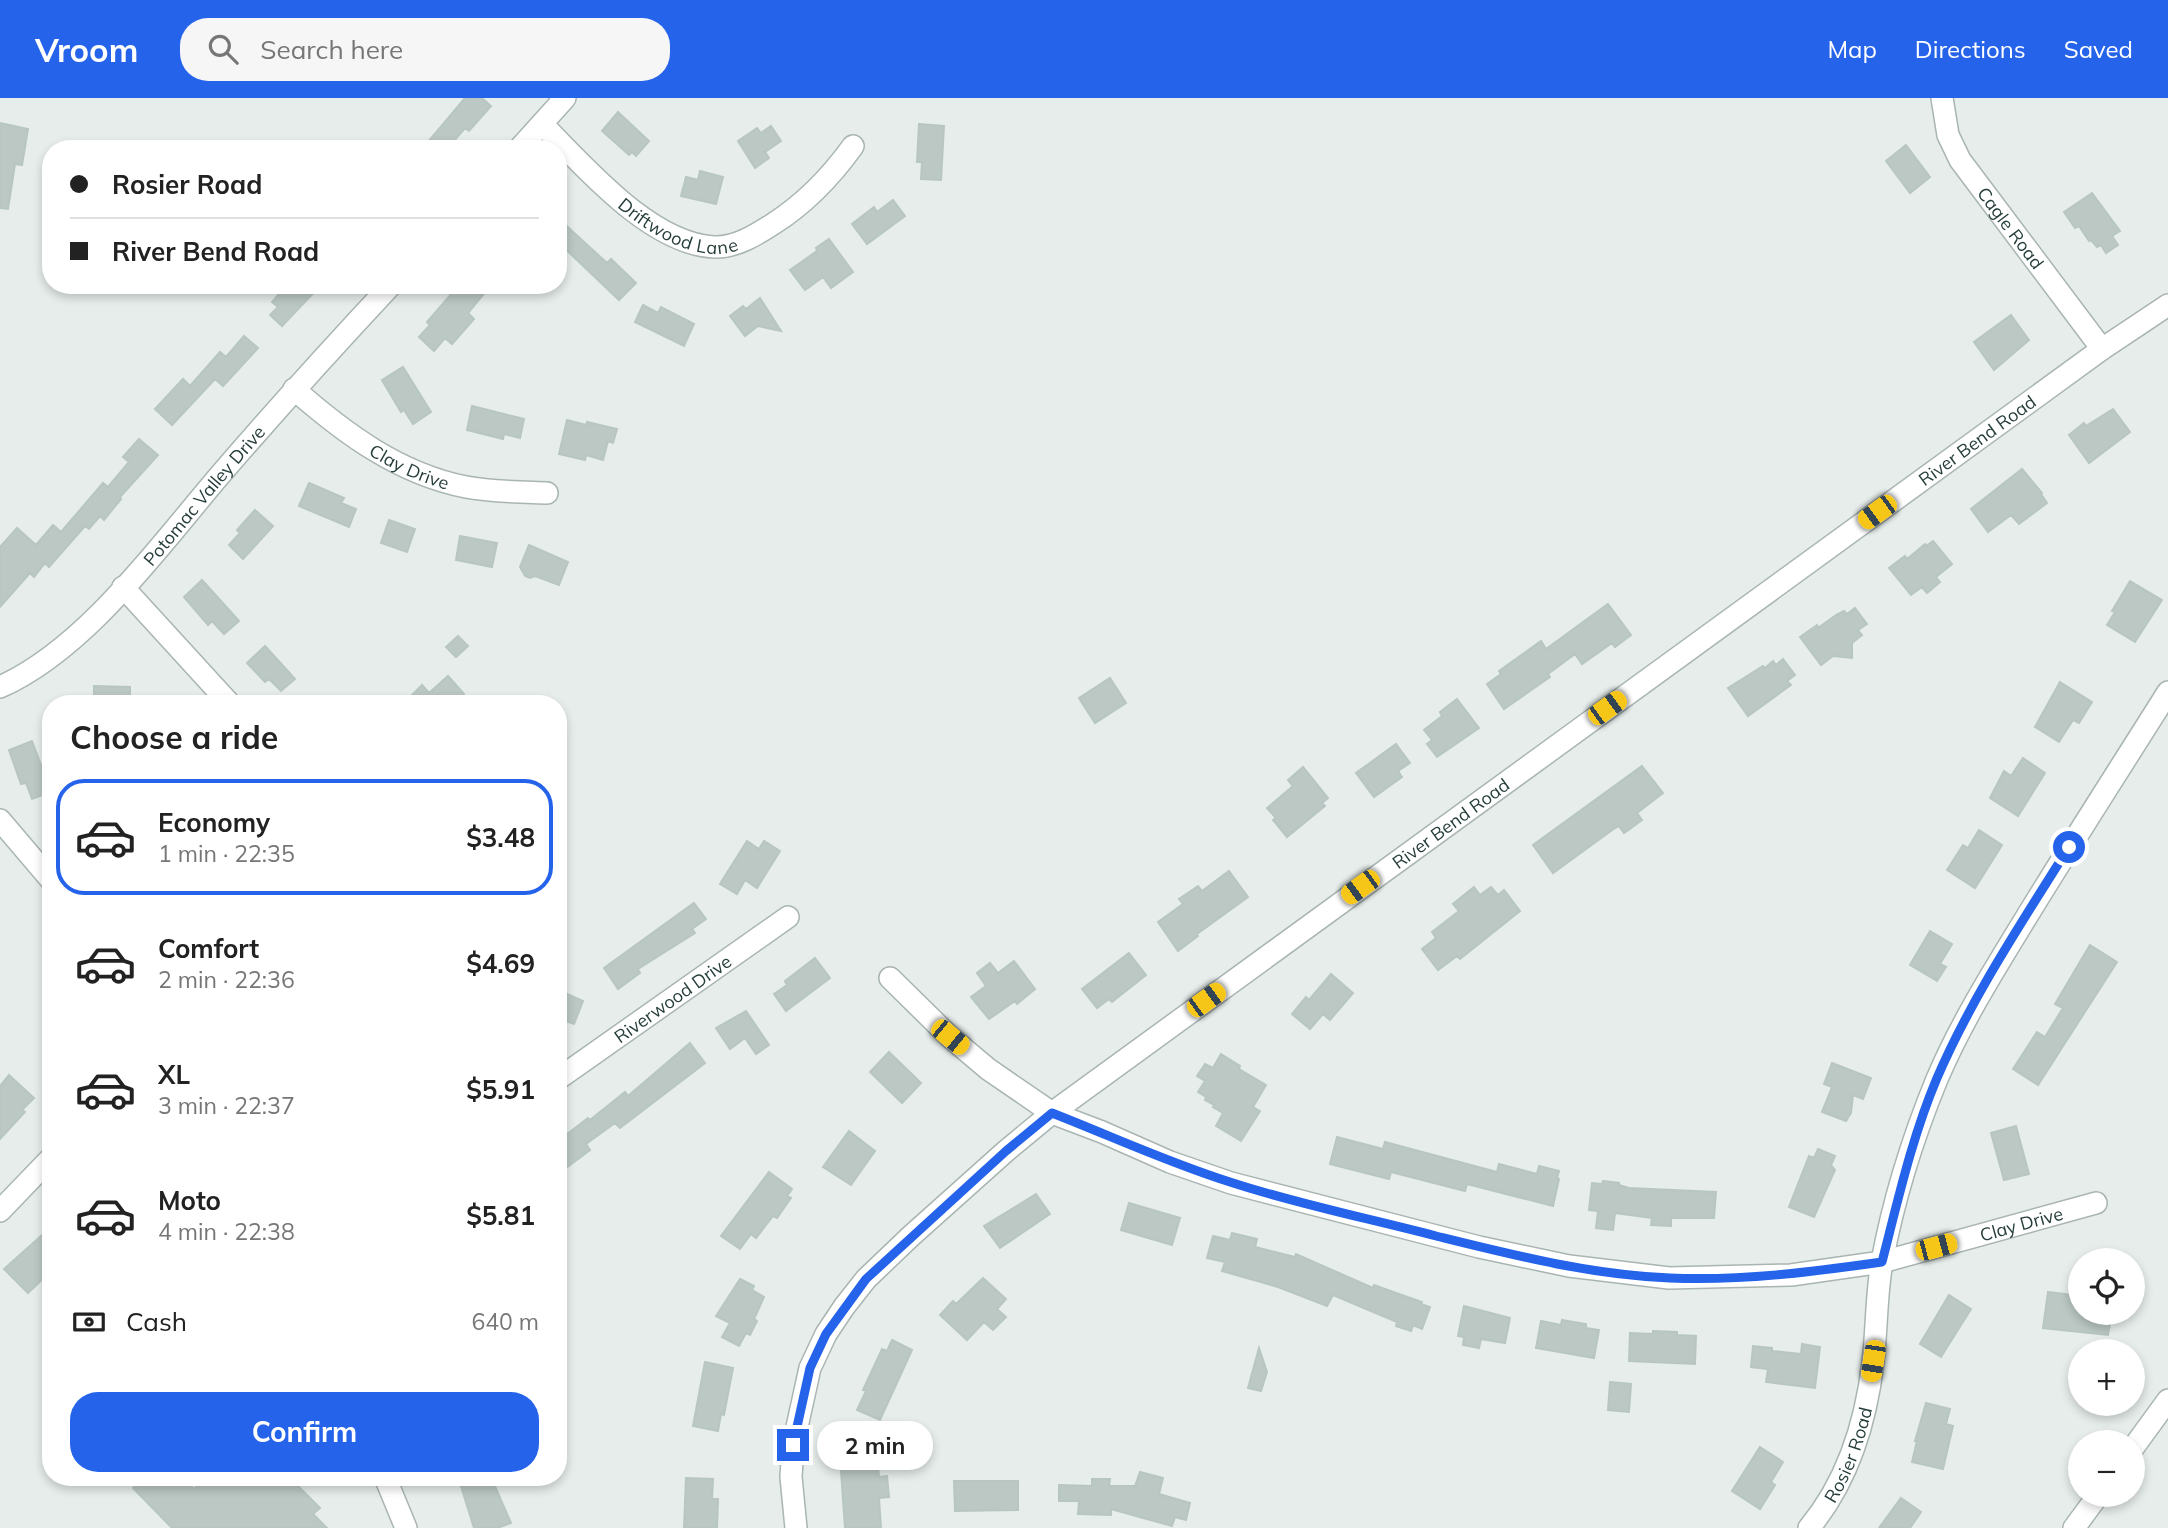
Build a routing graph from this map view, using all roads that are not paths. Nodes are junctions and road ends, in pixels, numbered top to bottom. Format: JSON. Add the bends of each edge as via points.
{"nodes":[{"id":1,"x":565,"y":98,"type":"edge"},
{"id":2,"x":1942,"y":98,"type":"edge"},
{"id":3,"x":542,"y":124,"type":"junction"},
{"id":4,"x":527,"y":140,"type":"edge"},
{"id":5,"x":558,"y":140,"type":"edge"},
{"id":6,"x":853,"y":146,"type":"dead end"},
{"id":7,"x":567,"y":149,"type":"edge"},
{"id":8,"x":383,"y":294,"type":"edge"},
{"id":9,"x":2168,"y":305,"type":"edge"},
{"id":10,"x":2102,"y":349,"type":"junction"},
{"id":11,"x":294,"y":389,"type":"junction"},
{"id":12,"x":547,"y":493,"type":"dead end"},
{"id":13,"x":123,"y":587,"type":"junction"},
{"id":14,"x":0,"y":687,"type":"edge"},
{"id":15,"x":2168,"y":692,"type":"edge"},
{"id":16,"x":222,"y":695,"type":"edge"},
{"id":17,"x":0,"y":820,"type":"edge"},
{"id":18,"x":42,"y":869,"type":"edge"},
{"id":19,"x":788,"y":917,"type":"dead end"},
{"id":20,"x":890,"y":978,"type":"dead end"},
{"id":21,"x":567,"y":1073,"type":"edge"},
{"id":22,"x":1052,"y":1113,"type":"junction"},
{"id":23,"x":42,"y":1167,"type":"edge"},
{"id":24,"x":2096,"y":1203,"type":"dead end"},
{"id":25,"x":0,"y":1211,"type":"edge"},
{"id":26,"x":1882,"y":1262,"type":"junction"},
{"id":27,"x":2168,"y":1400,"type":"edge"},
{"id":28,"x":2145,"y":1432,"type":"edge"},
{"id":29,"x":389,"y":1486,"type":"edge"},
{"id":30,"x":2089,"y":1507,"type":"edge"},
{"id":31,"x":406,"y":1528,"type":"edge"},
{"id":32,"x":796,"y":1528,"type":"edge"},
{"id":33,"x":1809,"y":1528,"type":"edge"},
{"id":34,"x":2074,"y":1528,"type":"edge"}],
"edges":[{"from":1,"to":3,"type":"street"},
{"from":2,"to":10,"type":"street","name":"Cagle Road","via":[[1948,135],[1960,160]]},
{"from":3,"to":4,"type":"street"},
{"from":3,"to":5,"type":"street","name":"Driftwood Lane"},
{"from":6,"to":7,"type":"street","name":"Driftwood Lane","via":[[813,195],[787,215],[756,235],[716,247],[698,245],[658,228]]},
{"from":8,"to":11,"type":"street","name":"Potomac Valley Drive"},
{"from":9,"to":10,"type":"street","name":"River Bend Road"},
{"from":10,"to":22,"type":"street","name":"River Bend Road"},
{"from":11,"to":12,"type":"street","name":"Clay Drive","via":[[348,434],[416,471],[468,488]]},
{"from":11,"to":13,"type":"street","name":"Potomac Valley Drive"},
{"from":13,"to":14,"type":"street","name":"Potomac Valley Drive","via":[[63,646]]},
{"from":13,"to":16,"type":"street"},
{"from":15,"to":26,"type":"street","name":"Rosier Road","via":[[1973,1005],[1937,1079],[1913,1146]]},
{"from":17,"to":18,"type":"street"},
{"from":19,"to":21,"type":"street","name":"Riverwood Drive"},
{"from":20,"to":22,"type":"street","name":"Clay Drive","via":[[988,1069]]},
{"from":22,"to":26,"type":"street","name":"Clay Drive","via":[[1231,1183],[1569,1266],[1707,1278],[1791,1275]]},
{"from":22,"to":32,"type":"street","name":"River Bend Road","via":[[866,1279],[826,1334],[810,1368],[793,1445]]},
{"from":23,"to":25,"type":"street"},
{"from":24,"to":26,"type":"street","name":"Clay Drive"},
{"from":26,"to":33,"type":"street","name":"Rosier Road","via":[[1873,1361],[1859,1433],[1846,1468]]},
{"from":27,"to":28,"type":"street"},
{"from":29,"to":31,"type":"street"},
{"from":30,"to":34,"type":"street"}]}
